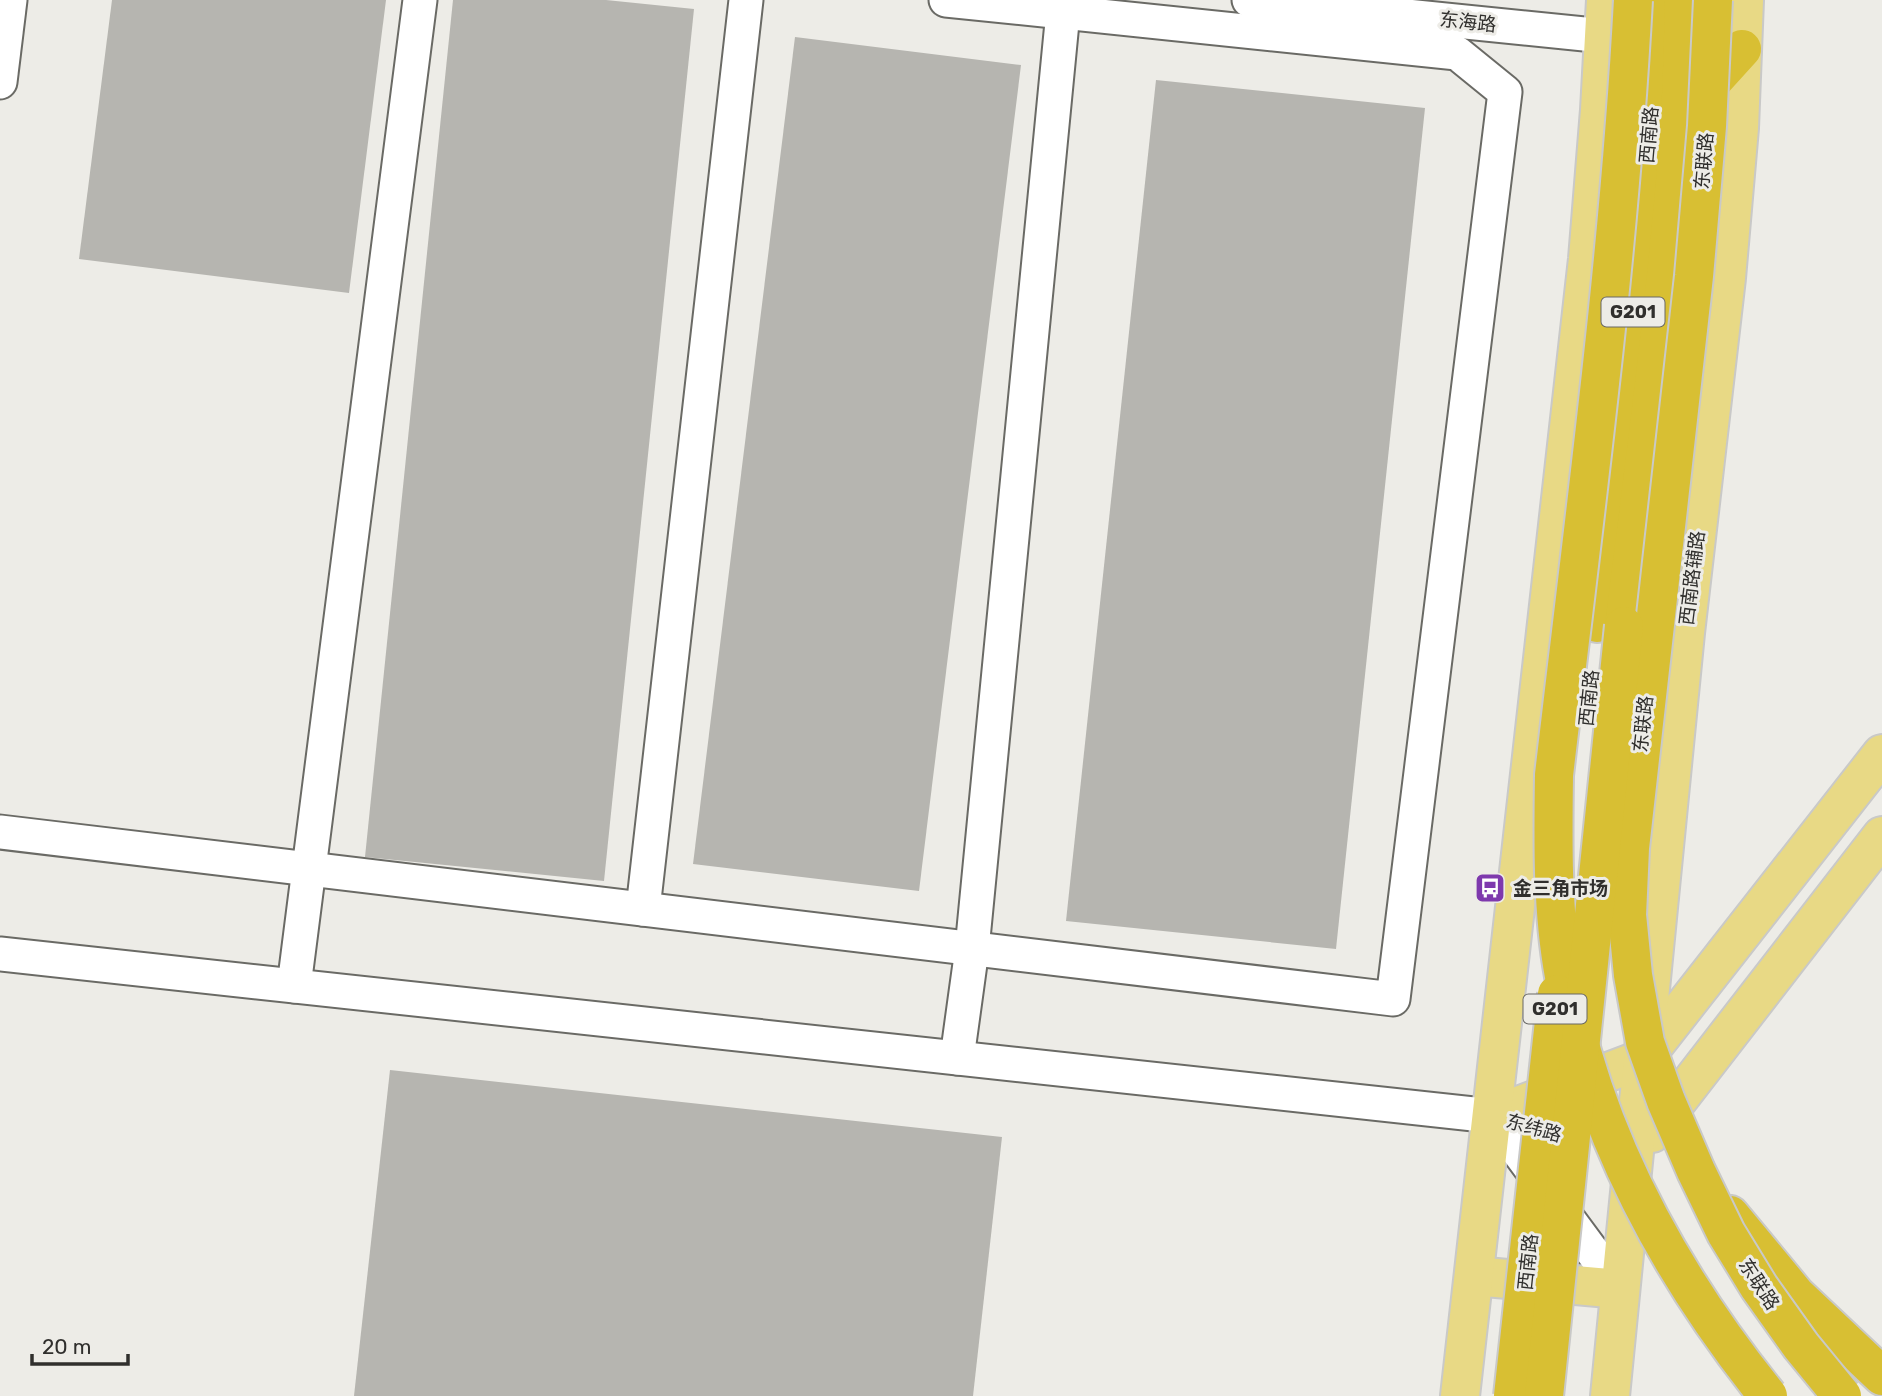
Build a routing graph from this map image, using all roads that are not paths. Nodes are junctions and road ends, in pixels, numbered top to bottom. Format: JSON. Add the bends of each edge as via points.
{"nodes":[{"id":1,"x":10,"y":0,"type":"edge"},
{"id":2,"x":420,"y":0,"type":"edge"},
{"id":3,"x":746,"y":0,"type":"edge"},
{"id":4,"x":946,"y":0,"type":"edge"},
{"id":5,"x":1249,"y":0,"type":"edge"},
{"id":6,"x":1633,"y":0,"type":"edge"},
{"id":7,"x":1657,"y":0,"type":"edge"},
{"id":8,"x":1684,"y":0,"type":"edge"},
{"id":9,"x":1713,"y":0,"type":"edge"},
{"id":10,"x":1744,"y":0,"type":"edge"},
{"id":11,"x":1063,"y":12,"type":"junction"},
{"id":12,"x":1605,"y":18,"type":"edge"},
{"id":13,"x":1742,"y":49,"type":"junction"},
{"id":14,"x":0,"y":82,"type":"edge"},
{"id":15,"x":1680,"y":117,"type":"junction"},
{"id":16,"x":1611,"y":624,"type":"junction"},
{"id":17,"x":1882,"y":754,"type":"edge"},
{"id":18,"x":0,"y":832,"type":"edge"},
{"id":19,"x":1882,"y":836,"type":"edge"},
{"id":20,"x":309,"y":869,"type":"junction"},
{"id":21,"x":643,"y":909,"type":"junction"},
{"id":22,"x":972,"y":948,"type":"junction"},
{"id":23,"x":0,"y":954,"type":"edge"},
{"id":24,"x":294,"y":986,"type":"junction"},
{"id":25,"x":957,"y":1058,"type":"junction"},
{"id":26,"x":1643,"y":1059,"type":"junction"},
{"id":27,"x":1492,"y":1116,"type":"junction"},
{"id":28,"x":1633,"y":1157,"type":"junction"},
{"id":29,"x":1696,"y":1171,"type":"junction"},
{"id":30,"x":1474,"y":1276,"type":"junction"},
{"id":31,"x":1620,"y":1289,"type":"junction"},
{"id":32,"x":1882,"y":1376,"type":"edge"},
{"id":33,"x":1460,"y":1396,"type":"edge"},
{"id":34,"x":1513,"y":1396,"type":"edge"},
{"id":35,"x":1544,"y":1396,"type":"edge"},
{"id":36,"x":1610,"y":1396,"type":"edge"},
{"id":37,"x":1768,"y":1396,"type":"edge"},
{"id":38,"x":1842,"y":1396,"type":"edge"}],
"edges":[{"from":1,"to":14,"type":"street"},
{"from":2,"to":20,"type":"street"},
{"from":3,"to":21,"type":"street"},
{"from":4,"to":11,"type":"street"},
{"from":5,"to":12,"type":"street","name":"东海路"},
{"from":6,"to":37,"type":"highway","bridge":true,"via":[[1613,264],[1554,775],[1553,837],[1563,974],[1597,1097],[1651,1222],[1689,1289]]},
{"from":7,"to":16,"type":"highway","name":"西南路","number":"G201"},
{"from":8,"to":15,"type":"highway","name":"西南路","number":"G201"},
{"from":9,"to":29,"type":"highway","name":"东联路","bridge":true,"via":[[1694,276],[1631,834],[1627,915],[1645,1042]]},
{"from":10,"to":13,"type":"main road","name":"西南路辅路"},
{"from":11,"to":22,"type":"street"},
{"from":11,"to":22,"type":"street","via":[[1457,53],[1505,92],[1393,999]]},
{"from":12,"to":27,"type":"main road","via":[[1588,260]]},
{"from":13,"to":15,"type":"highway"},
{"from":13,"to":26,"type":"main road","name":"西南路辅路","via":[[1726,278]]},
{"from":15,"to":16,"type":"highway","name":"西南路","number":"G201","via":[[1650,422]]},
{"from":16,"to":34,"type":"highway","name":"西南路","number":"G201","bridge":true},
{"from":16,"to":35,"type":"highway","name":"西南路","number":"G201","bridge":true},
{"from":17,"to":26,"type":"main road"},
{"from":18,"to":20,"type":"street"},
{"from":19,"to":28,"type":"main road"},
{"from":20,"to":21,"type":"street"},
{"from":20,"to":24,"type":"street"},
{"from":21,"to":22,"type":"street"},
{"from":22,"to":25,"type":"street"},
{"from":23,"to":24,"type":"street"},
{"from":24,"to":25,"type":"street"},
{"from":25,"to":27,"type":"street"},
{"from":26,"to":27,"type":"main road","name":"东纬路"},
{"from":26,"to":28,"type":"main road","name":"西南路辅路"},
{"from":27,"to":28,"type":"main road","name":"东纬路"},
{"from":27,"to":30,"type":"main road"},
{"from":27,"to":31,"type":"street"},
{"from":28,"to":31,"type":"main road"},
{"from":29,"to":32,"type":"highway","bridge":true,"via":[[1796,1295]]},
{"from":29,"to":38,"type":"highway","name":"东联路","bridge":true,"via":[[1759,1287]]},
{"from":30,"to":31,"type":"main road"},
{"from":30,"to":33,"type":"main road"},
{"from":31,"to":36,"type":"main road"}]}
